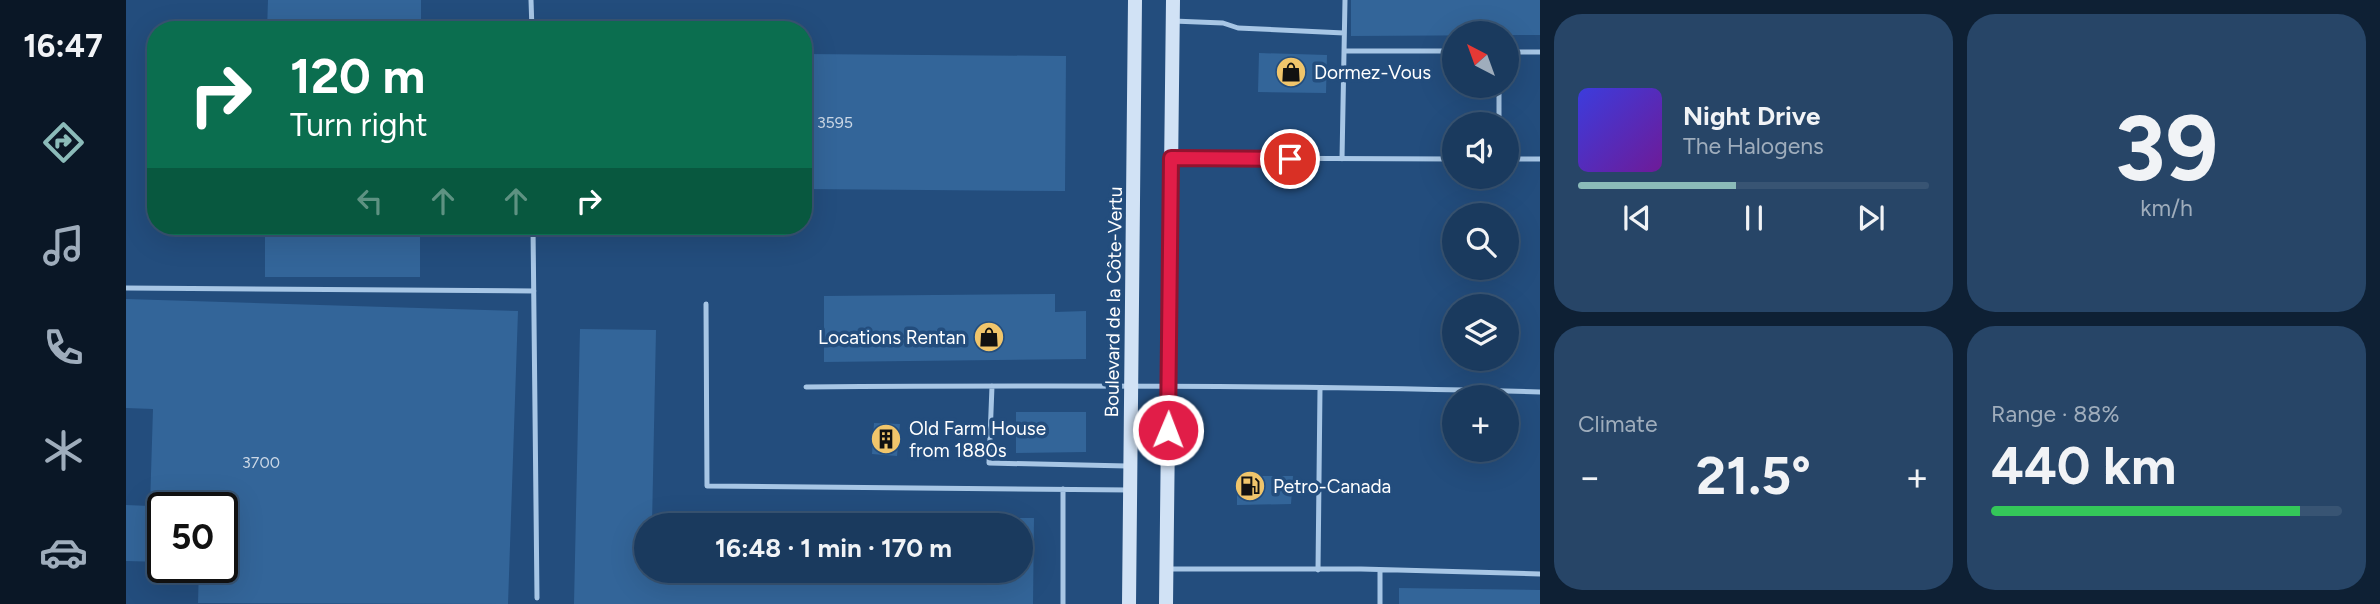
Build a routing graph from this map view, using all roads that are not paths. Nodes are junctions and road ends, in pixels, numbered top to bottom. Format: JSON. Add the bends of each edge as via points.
{"nodes":[{"id":1,"x":531,"y":0,"type":"edge"},
{"id":2,"x":1135,"y":0,"type":"edge"},
{"id":3,"x":1174,"y":0,"type":"edge"},
{"id":4,"x":1345,"y":0,"type":"edge"},
{"id":5,"x":532,"y":21,"type":"edge"},
{"id":6,"x":1173,"y":21,"type":"junction"},
{"id":7,"x":1344,"y":33,"type":"junction"},
{"id":8,"x":1344,"y":51,"type":"junction"},
{"id":9,"x":1442,"y":51,"type":"edge"},
{"id":10,"x":1519,"y":52,"type":"edge"},
{"id":11,"x":1540,"y":52,"type":"edge"},
{"id":12,"x":1171,"y":158,"type":"junction"},
{"id":13,"x":1342,"y":159,"type":"junction"},
{"id":14,"x":1442,"y":159,"type":"edge"},
{"id":15,"x":1519,"y":159,"type":"edge"},
{"id":16,"x":1540,"y":159,"type":"edge"},
{"id":17,"x":533,"y":235,"type":"edge"},
{"id":18,"x":126,"y":288,"type":"edge"},
{"id":19,"x":534,"y":291,"type":"junction"},
{"id":20,"x":705,"y":304,"type":"dead end"},
{"id":21,"x":1169,"y":385,"type":"junction"},
{"id":22,"x":992,"y":386,"type":"junction"},
{"id":23,"x":1132,"y":386,"type":"junction"},
{"id":24,"x":806,"y":387,"type":"dead end"},
{"id":25,"x":1320,"y":389,"type":"junction"},
{"id":26,"x":1540,"y":391,"type":"edge"},
{"id":27,"x":1131,"y":465,"type":"junction"},
{"id":28,"x":1063,"y":489,"type":"junction"},
{"id":29,"x":1130,"y":490,"type":"junction"},
{"id":30,"x":1167,"y":569,"type":"junction"},
{"id":31,"x":1318,"y":570,"type":"junction"},
{"id":32,"x":1380,"y":571,"type":"junction"},
{"id":33,"x":1540,"y":574,"type":"edge"},
{"id":34,"x":537,"y":598,"type":"dead end"},
{"id":35,"x":1062,"y":604,"type":"edge"},
{"id":36,"x":1129,"y":604,"type":"edge"},
{"id":37,"x":1166,"y":604,"type":"edge"},
{"id":38,"x":1381,"y":604,"type":"edge"}],
"edges":[{"from":1,"to":5,"type":"lane"},
{"from":2,"to":23,"type":"main road","name":"Boulevard de la Côte-Vertu"},
{"from":3,"to":6,"type":"main road"},
{"from":4,"to":7,"type":"lane"},
{"from":6,"to":7,"type":"lane"},
{"from":6,"to":12,"type":"main road"},
{"from":7,"to":8,"type":"lane"},
{"from":8,"to":9,"type":"lane"},
{"from":8,"to":13,"type":"lane"},
{"from":10,"to":11,"type":"lane"},
{"from":12,"to":13,"type":"lane"},
{"from":12,"to":21,"type":"main road"},
{"from":13,"to":14,"type":"lane"},
{"from":15,"to":16,"type":"lane"},
{"from":17,"to":19,"type":"lane"},
{"from":18,"to":19,"type":"lane"},
{"from":19,"to":34,"type":"lane"},
{"from":20,"to":28,"type":"lane","via":[[708,486]]},
{"from":21,"to":23,"type":"lane"},
{"from":21,"to":25,"type":"lane"},
{"from":21,"to":30,"type":"main road"},
{"from":22,"to":23,"type":"lane"},
{"from":22,"to":24,"type":"lane"},
{"from":22,"to":27,"type":"lane","via":[[989,463]]},
{"from":23,"to":27,"type":"main road","name":"Boulevard de la Côte-Vertu"},
{"from":25,"to":26,"type":"lane"},
{"from":25,"to":31,"type":"lane"},
{"from":27,"to":29,"type":"main road","name":"Boulevard de la Côte-Vertu"},
{"from":28,"to":29,"type":"lane"},
{"from":28,"to":35,"type":"lane"},
{"from":29,"to":36,"type":"main road","name":"Boulevard de la Côte-Vertu"},
{"from":30,"to":31,"type":"lane"},
{"from":30,"to":37,"type":"main road"},
{"from":31,"to":32,"type":"lane"},
{"from":32,"to":33,"type":"lane"},
{"from":32,"to":38,"type":"lane"}]}
